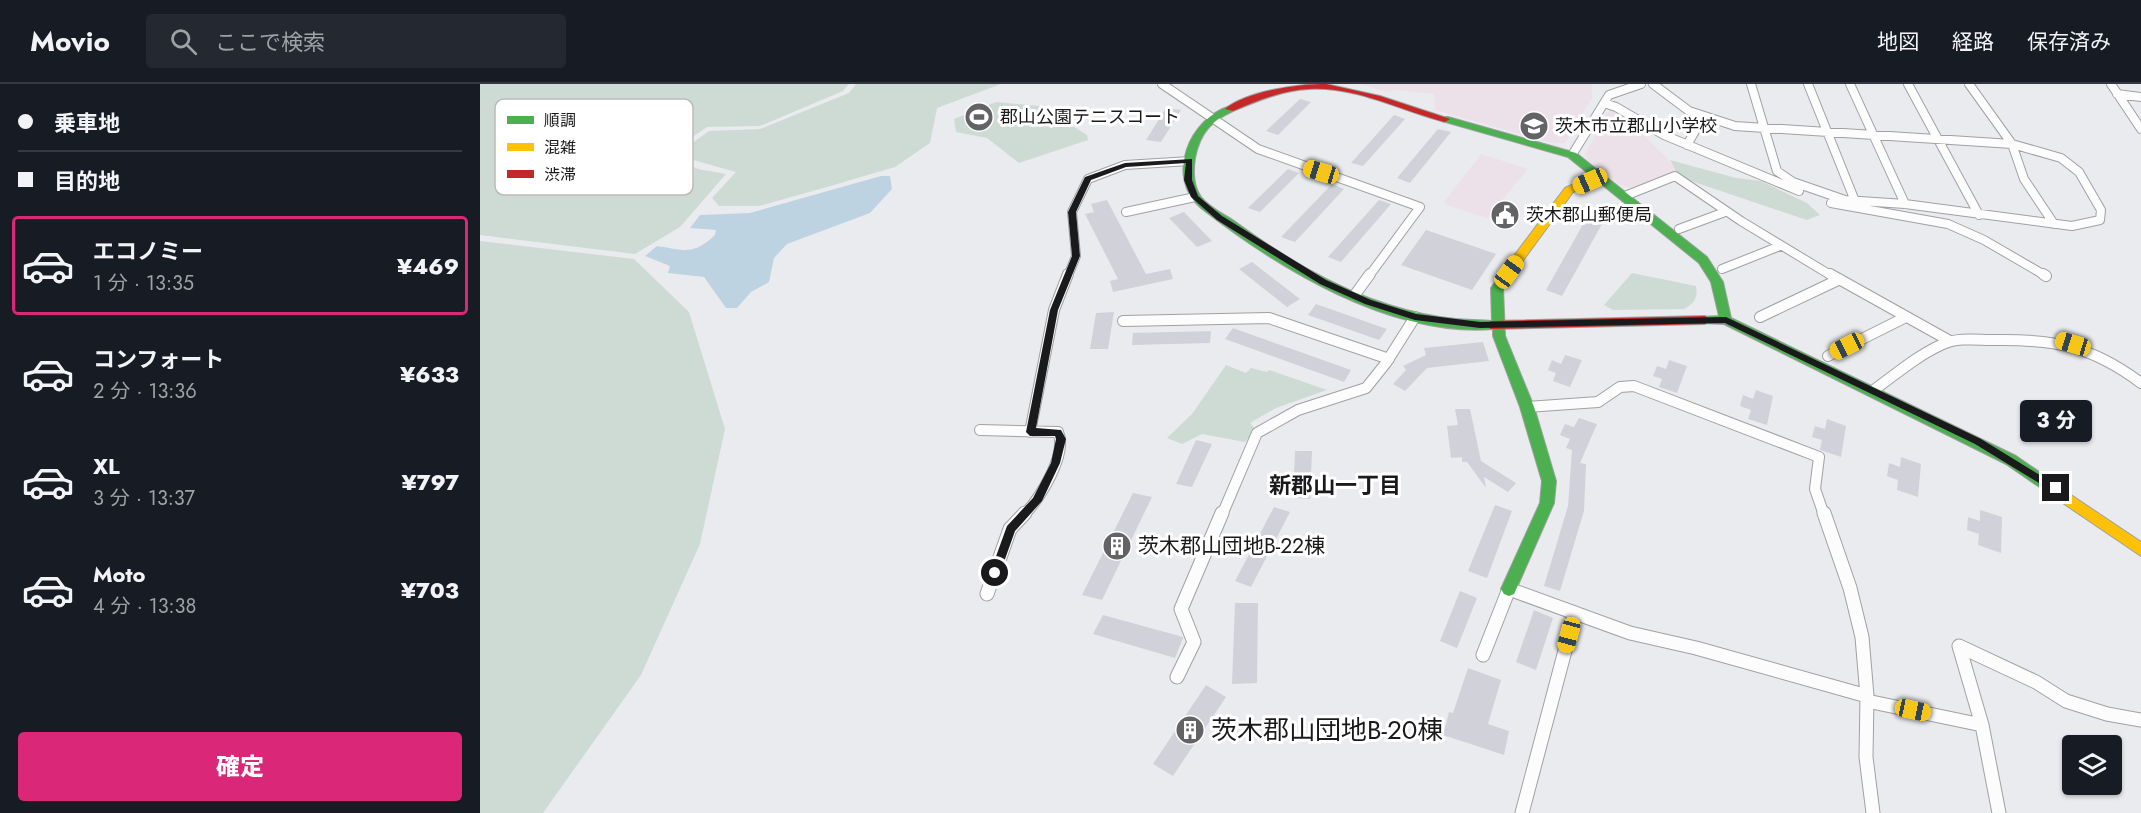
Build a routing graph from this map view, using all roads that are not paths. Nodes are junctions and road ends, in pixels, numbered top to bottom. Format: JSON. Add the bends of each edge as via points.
{"nodes":[{"id":1,"x":1162,"y":84,"type":"edge"},
{"id":2,"x":1641,"y":84,"type":"edge"},
{"id":3,"x":1653,"y":84,"type":"edge"},
{"id":4,"x":1750,"y":84,"type":"edge"},
{"id":5,"x":1808,"y":84,"type":"edge"},
{"id":6,"x":1850,"y":84,"type":"edge"},
{"id":7,"x":1908,"y":84,"type":"edge"},
{"id":8,"x":1969,"y":84,"type":"edge"},
{"id":9,"x":2111,"y":84,"type":"edge"},
{"id":10,"x":1312,"y":85,"type":"edge"},
{"id":11,"x":2117,"y":94,"type":"junction"},
{"id":12,"x":2141,"y":96,"type":"edge"},
{"id":13,"x":1604,"y":103,"type":"junction"},
{"id":14,"x":1211,"y":117,"type":"junction"},
{"id":15,"x":1703,"y":117,"type":"junction"},
{"id":16,"x":2138,"y":120,"type":"edge"},
{"id":17,"x":1764,"y":128,"type":"junction"},
{"id":18,"x":2141,"y":129,"type":"edge"},
{"id":19,"x":1826,"y":132,"type":"junction"},
{"id":20,"x":1874,"y":135,"type":"junction"},
{"id":21,"x":1938,"y":139,"type":"junction"},
{"id":22,"x":2012,"y":144,"type":"junction"},
{"id":23,"x":1687,"y":145,"type":"junction"},
{"id":24,"x":1572,"y":155,"type":"junction"},
{"id":25,"x":1190,"y":161,"type":"junction"},
{"id":26,"x":1599,"y":176,"type":"junction"},
{"id":27,"x":1625,"y":196,"type":"junction"},
{"id":28,"x":1194,"y":197,"type":"junction"},
{"id":29,"x":1856,"y":201,"type":"junction"},
{"id":30,"x":1905,"y":204,"type":"junction"},
{"id":31,"x":1126,"y":212,"type":"dead end"},
{"id":32,"x":1725,"y":212,"type":"junction"},
{"id":33,"x":1979,"y":215,"type":"junction"},
{"id":34,"x":2054,"y":224,"type":"junction"},
{"id":35,"x":1680,"y":229,"type":"dead end"},
{"id":36,"x":1780,"y":246,"type":"junction"},
{"id":37,"x":1722,"y":269,"type":"dead end"},
{"id":38,"x":2046,"y":276,"type":"dead end"},
{"id":39,"x":1838,"y":280,"type":"junction"},
{"id":40,"x":1354,"y":296,"type":"junction"},
{"id":41,"x":1415,"y":317,"type":"junction"},
{"id":42,"x":1760,"y":317,"type":"dead end"},
{"id":43,"x":1906,"y":317,"type":"junction"},
{"id":44,"x":1726,"y":320,"type":"junction"},
{"id":45,"x":1123,"y":321,"type":"dead end"},
{"id":46,"x":1498,"y":324,"type":"junction"},
{"id":47,"x":1950,"y":341,"type":"junction"},
{"id":48,"x":1828,"y":356,"type":"dead end"},
{"id":49,"x":1389,"y":359,"type":"junction"},
{"id":50,"x":2141,"y":383,"type":"edge"},
{"id":51,"x":1874,"y":390,"type":"junction"},
{"id":52,"x":1527,"y":407,"type":"junction"},
{"id":53,"x":980,"y":430,"type":"dead end"},
{"id":54,"x":1030,"y":432,"type":"junction"},
{"id":55,"x":2141,"y":550,"type":"edge"},
{"id":56,"x":1509,"y":589,"type":"junction"},
{"id":57,"x":987,"y":594,"type":"dead end"},
{"id":58,"x":1575,"y":613,"type":"junction"},
{"id":59,"x":1483,"y":655,"type":"dead end"},
{"id":60,"x":1177,"y":676,"type":"dead end"},
{"id":61,"x":1867,"y":698,"type":"junction"},
{"id":62,"x":2141,"y":720,"type":"edge"},
{"id":63,"x":1982,"y":725,"type":"junction"},
{"id":64,"x":1522,"y":813,"type":"edge"},
{"id":65,"x":1873,"y":813,"type":"edge"},
{"id":66,"x":1999,"y":813,"type":"edge"}],
"edges":[{"from":1,"to":14,"type":"street"},
{"from":2,"to":13,"type":"street","via":[[1609,95]]},
{"from":3,"to":15,"type":"street"},
{"from":4,"to":17,"type":"street"},
{"from":5,"to":19,"type":"street"},
{"from":6,"to":20,"type":"street"},
{"from":7,"to":21,"type":"street"},
{"from":8,"to":22,"type":"street"},
{"from":9,"to":11,"type":"street"},
{"from":10,"to":14,"type":"street","via":[[1264,95]]},
{"from":10,"to":24,"type":"street","via":[[1346,91]]},
{"from":11,"to":12,"type":"street"},
{"from":11,"to":16,"type":"street"},
{"from":13,"to":23,"type":"street"},
{"from":13,"to":24,"type":"street"},
{"from":14,"to":25,"type":"street","via":[[1199,130]]},
{"from":14,"to":40,"type":"street","via":[[1276,157],[1420,207]]},
{"from":15,"to":17,"type":"street","via":[[1735,126]]},
{"from":15,"to":23,"type":"street"},
{"from":16,"to":18,"type":"street"},
{"from":17,"to":19,"type":"street"},
{"from":17,"to":29,"type":"street","via":[[1777,171],[1793,182]]},
{"from":19,"to":20,"type":"street"},
{"from":19,"to":29,"type":"street"},
{"from":20,"to":21,"type":"street"},
{"from":20,"to":30,"type":"street"},
{"from":21,"to":22,"type":"street"},
{"from":21,"to":33,"type":"street"},
{"from":22,"to":34,"type":"street","via":[[2024,179]]},
{"from":22,"to":34,"type":"street","via":[[2061,158],[2079,172],[2101,210],[2100,220],[2072,226]]},
{"from":23,"to":38,"type":"street","via":[[1845,208],[1922,217],[1952,225]]},
{"from":24,"to":26,"type":"street"},
{"from":25,"to":28,"type":"street","via":[[1188,180]]},
{"from":25,"to":54,"type":"street","via":[[1125,165],[1088,179],[1072,212],[1076,256],[1054,310]]},
{"from":26,"to":27,"type":"street"},
{"from":26,"to":46,"type":"street","via":[[1569,190],[1497,288]]},
{"from":27,"to":32,"type":"street","via":[[1676,176]]},
{"from":27,"to":44,"type":"street","via":[[1703,260],[1717,282]]},
{"from":28,"to":31,"type":"street"},
{"from":28,"to":40,"type":"street","via":[[1251,240]]},
{"from":29,"to":30,"type":"street"},
{"from":30,"to":33,"type":"street"},
{"from":32,"to":35,"type":"street"},
{"from":32,"to":36,"type":"street"},
{"from":33,"to":34,"type":"street"},
{"from":36,"to":37,"type":"street"},
{"from":36,"to":39,"type":"street"},
{"from":39,"to":42,"type":"street"},
{"from":39,"to":43,"type":"street"},
{"from":40,"to":41,"type":"street"},
{"from":41,"to":46,"type":"street"},
{"from":41,"to":49,"type":"street"},
{"from":43,"to":47,"type":"street"},
{"from":43,"to":48,"type":"street"},
{"from":44,"to":46,"type":"street"},
{"from":44,"to":51,"type":"street"},
{"from":45,"to":49,"type":"street","via":[[1269,318]]},
{"from":46,"to":52,"type":"street","via":[[1499,336]]},
{"from":47,"to":50,"type":"street","via":[[2060,340],[2109,359]]},
{"from":47,"to":51,"type":"street"},
{"from":49,"to":60,"type":"street","via":[[1366,388],[1298,410],[1257,433],[1181,609],[1194,642]]},
{"from":51,"to":55,"type":"street","via":[[2011,460]]},
{"from":52,"to":56,"type":"street","via":[[1549,481],[1547,503]]},
{"from":52,"to":61,"type":"street","via":[[1598,402],[1620,387],[1635,386],[1819,457],[1815,489],[1850,588],[1862,637]]},
{"from":53,"to":54,"type":"street"},
{"from":54,"to":57,"type":"street","via":[[1058,432],[1061,439],[1056,463],[1037,501],[1010,529]]},
{"from":56,"to":58,"type":"street"},
{"from":56,"to":59,"type":"street"},
{"from":58,"to":61,"type":"street","via":[[1630,633]]},
{"from":58,"to":64,"type":"street"},
{"from":61,"to":63,"type":"street"},
{"from":61,"to":65,"type":"street","via":[[1866,757]]},
{"from":62,"to":63,"type":"street","via":[[2066,701],[2036,682],[1959,646]]},
{"from":63,"to":66,"type":"street"}]}
